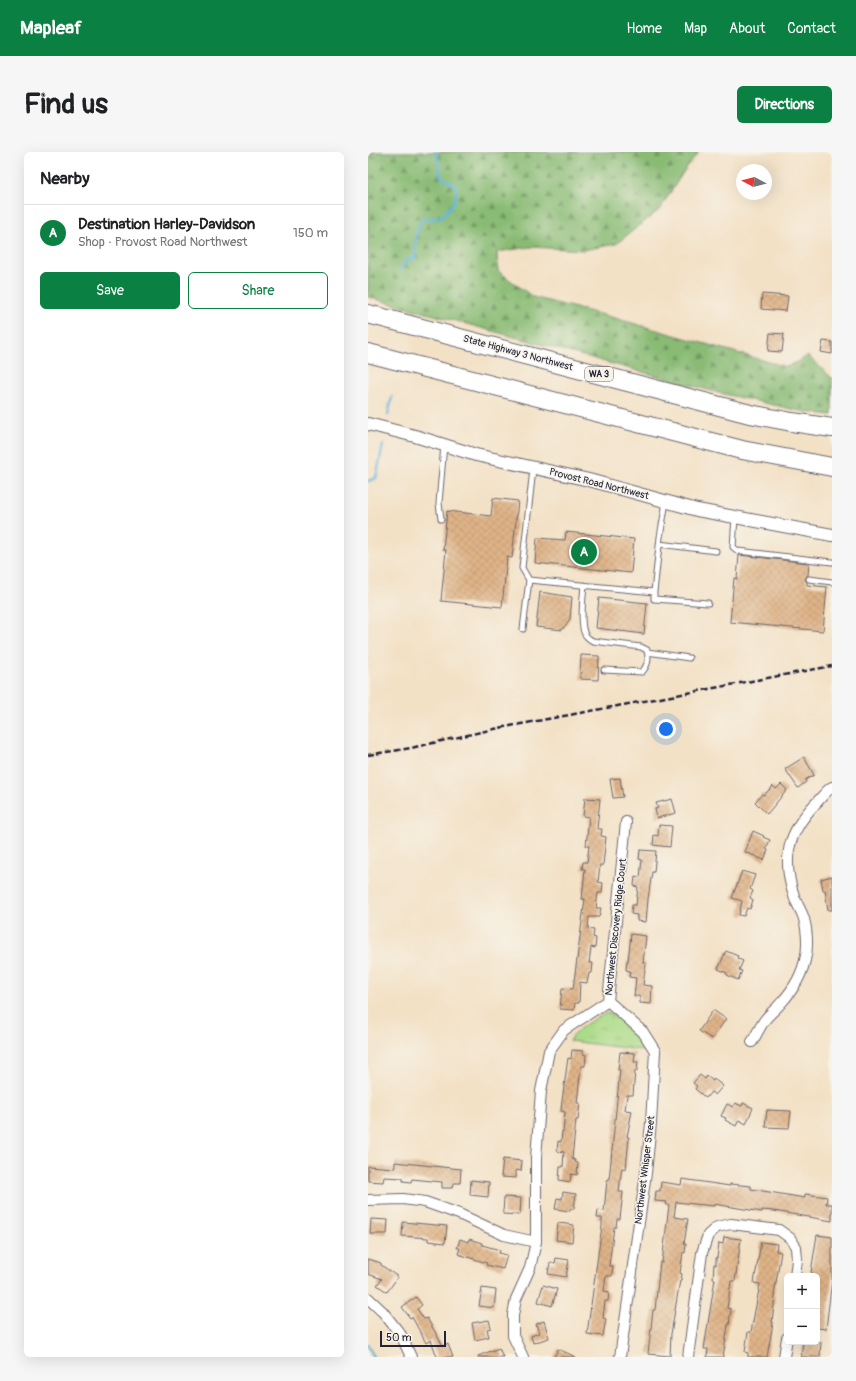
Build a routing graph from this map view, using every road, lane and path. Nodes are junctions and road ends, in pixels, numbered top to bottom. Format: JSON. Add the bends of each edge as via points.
{"nodes":[{"id":1,"x":368,"y":314,"type":"edge"},
{"id":2,"x":368,"y":353,"type":"edge"},
{"id":3,"x":368,"y":424,"type":"edge"},
{"id":4,"x":832,"y":428,"type":"edge"},
{"id":5,"x":444,"y":445,"type":"junction"},
{"id":6,"x":832,"y":467,"type":"edge"},
{"id":7,"x":533,"y":468,"type":"junction"},
{"id":8,"x":666,"y":501,"type":"junction"},
{"id":9,"x":735,"y":517,"type":"junction"},
{"id":10,"x":441,"y":519,"type":"dead end"},
{"id":11,"x":832,"y":535,"type":"edge"},
{"id":12,"x":659,"y":544,"type":"junction"},
{"id":13,"x":716,"y":551,"type":"dead end"},
{"id":14,"x":832,"y":562,"type":"edge"},
{"id":15,"x":809,"y":579,"type":"dead end"},
{"id":16,"x":529,"y":580,"type":"junction"},
{"id":17,"x":832,"y":582,"type":"edge"},
{"id":18,"x":584,"y":585,"type":"junction"},
{"id":19,"x":654,"y":592,"type":"junction"},
{"id":20,"x":708,"y":604,"type":"dead end"},
{"id":21,"x":523,"y":629,"type":"dead end"},
{"id":22,"x":647,"y":652,"type":"junction"},
{"id":23,"x":689,"y":658,"type":"dead end"},
{"id":24,"x":604,"y":670,"type":"dead end"},
{"id":25,"x":832,"y":787,"type":"edge"},
{"id":26,"x":626,"y":822,"type":"dead end"},
{"id":27,"x":608,"y":1001,"type":"junction"},
{"id":28,"x":752,"y":1042,"type":"dead end"},
{"id":29,"x":368,"y":1200,"type":"edge"},
{"id":30,"x":536,"y":1242,"type":"junction"},
{"id":31,"x":795,"y":1273,"type":"edge"},
{"id":32,"x":368,"y":1298,"type":"edge"},
{"id":33,"x":786,"y":1345,"type":"edge"},
{"id":34,"x":411,"y":1357,"type":"edge"},
{"id":35,"x":523,"y":1357,"type":"edge"},
{"id":36,"x":620,"y":1357,"type":"edge"},
{"id":37,"x":688,"y":1357,"type":"edge"},
{"id":38,"x":784,"y":1357,"type":"edge"}],
"edges":[{"from":1,"to":4,"type":"highway","name":"State Highway 3 Northwest","number":"WA 3","via":[[750,414]]},
{"from":2,"to":6,"type":"highway","via":[[742,450]]},
{"from":3,"to":5,"type":"street","name":"Provost Road Northwest"},
{"from":5,"to":7,"type":"street","name":"Provost Road Northwest"},
{"from":5,"to":10,"type":"lane","via":[[439,503]]},
{"from":7,"to":8,"type":"street","name":"Provost Road Northwest"},
{"from":7,"to":16,"type":"lane","via":[[522,568]]},
{"from":8,"to":9,"type":"street","name":"Provost Road Northwest"},
{"from":8,"to":12,"type":"lane"},
{"from":9,"to":11,"type":"street","name":"Provost Road Northwest"},
{"from":9,"to":14,"type":"lane","via":[[733,547],[738,551]]},
{"from":12,"to":13,"type":"lane"},
{"from":12,"to":19,"type":"lane"},
{"from":15,"to":17,"type":"lane"},
{"from":16,"to":18,"type":"lane"},
{"from":16,"to":21,"type":"lane"},
{"from":18,"to":19,"type":"lane"},
{"from":18,"to":22,"type":"lane","via":[[583,631],[587,636],[592,641],[641,647]]},
{"from":19,"to":20,"type":"lane","via":[[654,599]]},
{"from":22,"to":23,"type":"lane"},
{"from":22,"to":24,"type":"lane","via":[[646,668],[642,672]]},
{"from":25,"to":28,"type":"street","via":[[802,820],[791,838],[788,855],[791,882],[804,919],[807,938],[803,969],[796,984],[765,1020]]},
{"from":26,"to":27,"type":"street","name":"Northwest Discovery Ridge Court"},
{"from":27,"to":30,"type":"street","name":"Northwest Discovery Ridge Court","via":[[564,1030],[549,1051],[541,1091],[536,1158]]},
{"from":27,"to":36,"type":"street","name":"Northwest Whisper Street","via":[[643,1032],[654,1051],[646,1173]]},
{"from":29,"to":30,"type":"street","via":[[403,1199],[425,1202],[460,1214],[504,1235]]},
{"from":30,"to":35,"type":"street","name":"Northwest Discovery Ridge Court","via":[[530,1268],[516,1298],[513,1314],[513,1336]]},
{"from":31,"to":37,"type":"street","via":[[796,1247],[790,1238],[779,1230],[731,1224],[717,1227],[708,1235],[702,1253]]},
{"from":32,"to":34,"type":"street","via":[[401,1335]]},
{"from":33,"to":38,"type":"street"}]}
